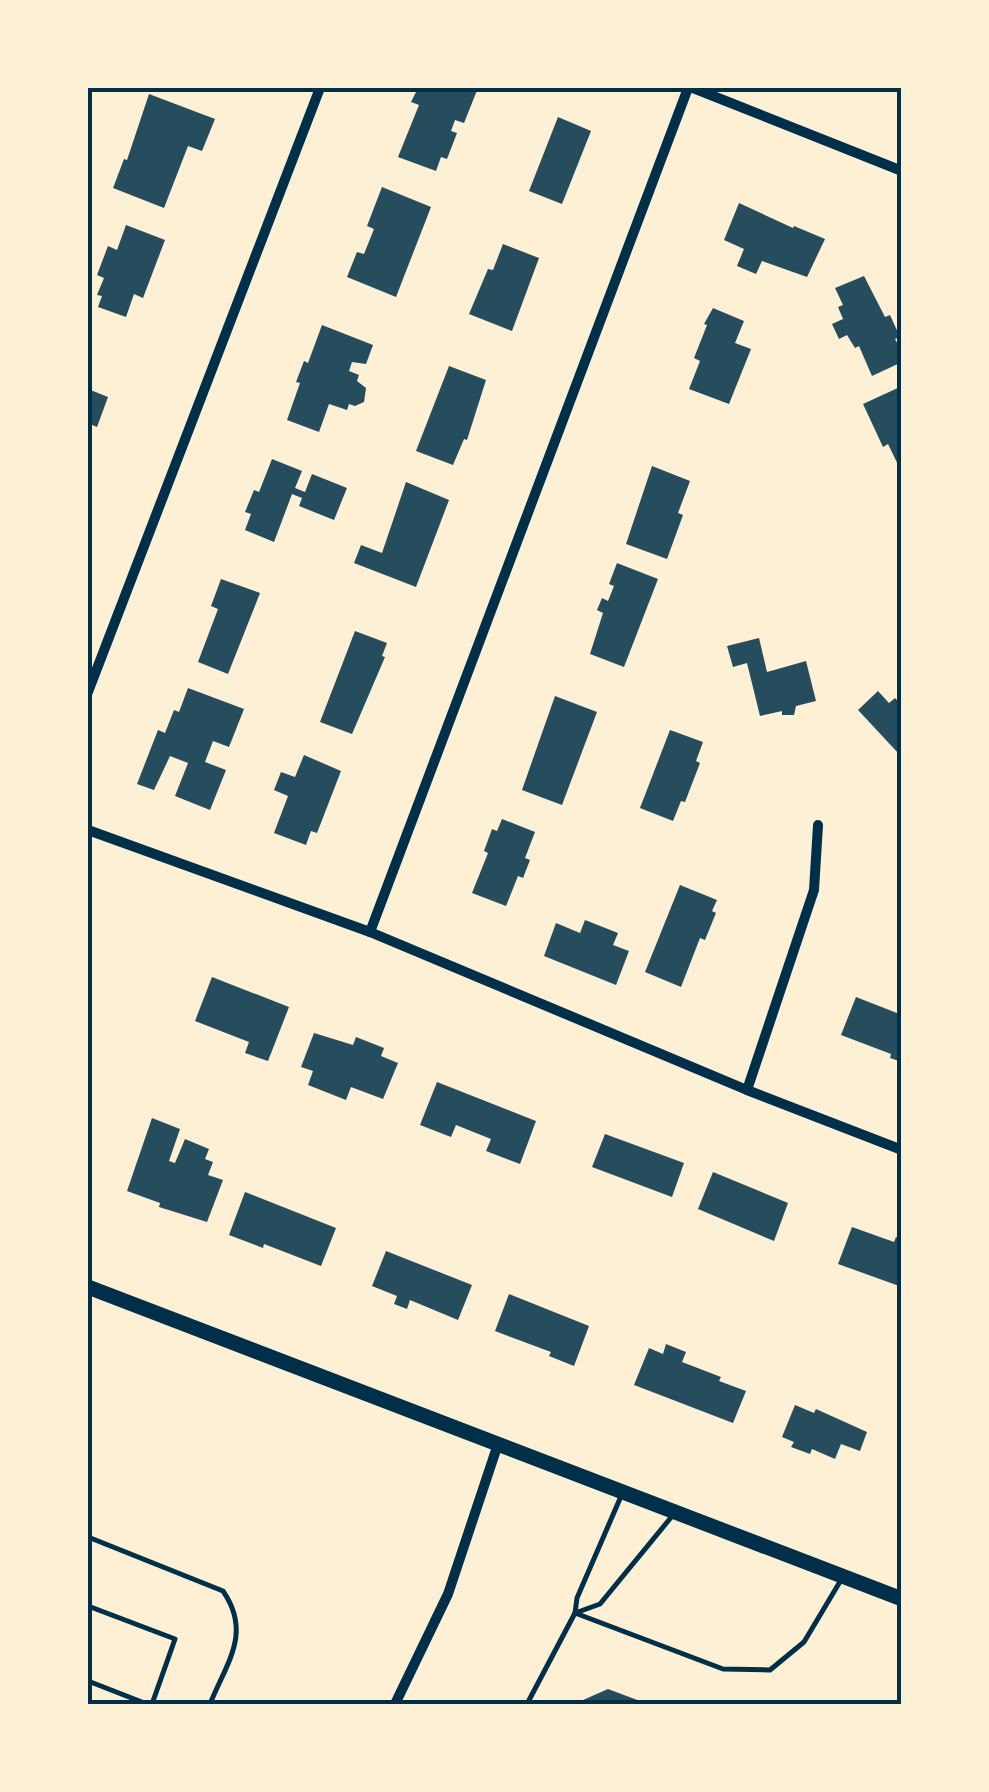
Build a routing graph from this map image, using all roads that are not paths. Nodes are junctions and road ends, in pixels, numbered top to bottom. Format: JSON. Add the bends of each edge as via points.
{"nodes":[{"id":1,"x":320,"y":88,"type":"edge"},
{"id":2,"x":691,"y":88,"type":"edge"},
{"id":3,"x":902,"y":171,"type":"edge"},
{"id":4,"x":88,"y":692,"type":"edge"},
{"id":5,"x":818,"y":825,"type":"dead end"},
{"id":6,"x":88,"y":830,"type":"edge"},
{"id":7,"x":370,"y":932,"type":"junction"},
{"id":8,"x":747,"y":1090,"type":"junction"},
{"id":9,"x":902,"y":1150,"type":"edge"},
{"id":10,"x":88,"y":1287,"type":"edge"},
{"id":11,"x":498,"y":1444,"type":"junction"},
{"id":12,"x":623,"y":1492,"type":"junction"},
{"id":13,"x":675,"y":1512,"type":"junction"},
{"id":14,"x":88,"y":1537,"type":"edge"},
{"id":15,"x":844,"y":1576,"type":"junction"},
{"id":16,"x":902,"y":1599,"type":"edge"},
{"id":17,"x":88,"y":1606,"type":"edge"},
{"id":18,"x":575,"y":1614,"type":"junction"},
{"id":19,"x":88,"y":1682,"type":"edge"},
{"id":20,"x":149,"y":1704,"type":"edge"},
{"id":21,"x":210,"y":1704,"type":"edge"},
{"id":22,"x":395,"y":1704,"type":"edge"},
{"id":23,"x":526,"y":1704,"type":"edge"}],
"edges":[{"from":1,"to":4,"type":"street"},
{"from":2,"to":3,"type":"street"},
{"from":2,"to":7,"type":"street"},
{"from":5,"to":8,"type":"street","via":[[814,890]]},
{"from":6,"to":7,"type":"street"},
{"from":7,"to":8,"type":"street"},
{"from":8,"to":9,"type":"street"},
{"from":10,"to":11,"type":"main road"},
{"from":11,"to":12,"type":"main road"},
{"from":11,"to":22,"type":"street","via":[[448,1594]]},
{"from":12,"to":13,"type":"main road"},
{"from":12,"to":18,"type":"lane"},
{"from":13,"to":15,"type":"main road"},
{"from":13,"to":18,"type":"lane","via":[[600,1604]]},
{"from":14,"to":21,"type":"lane","via":[[223,1590],[239,1632]]},
{"from":15,"to":16,"type":"main road"},
{"from":15,"to":18,"type":"lane","via":[[804,1642],[770,1670],[722,1669]]},
{"from":17,"to":20,"type":"lane","via":[[175,1639]]},
{"from":18,"to":23,"type":"lane"},
{"from":19,"to":20,"type":"lane"}]}
